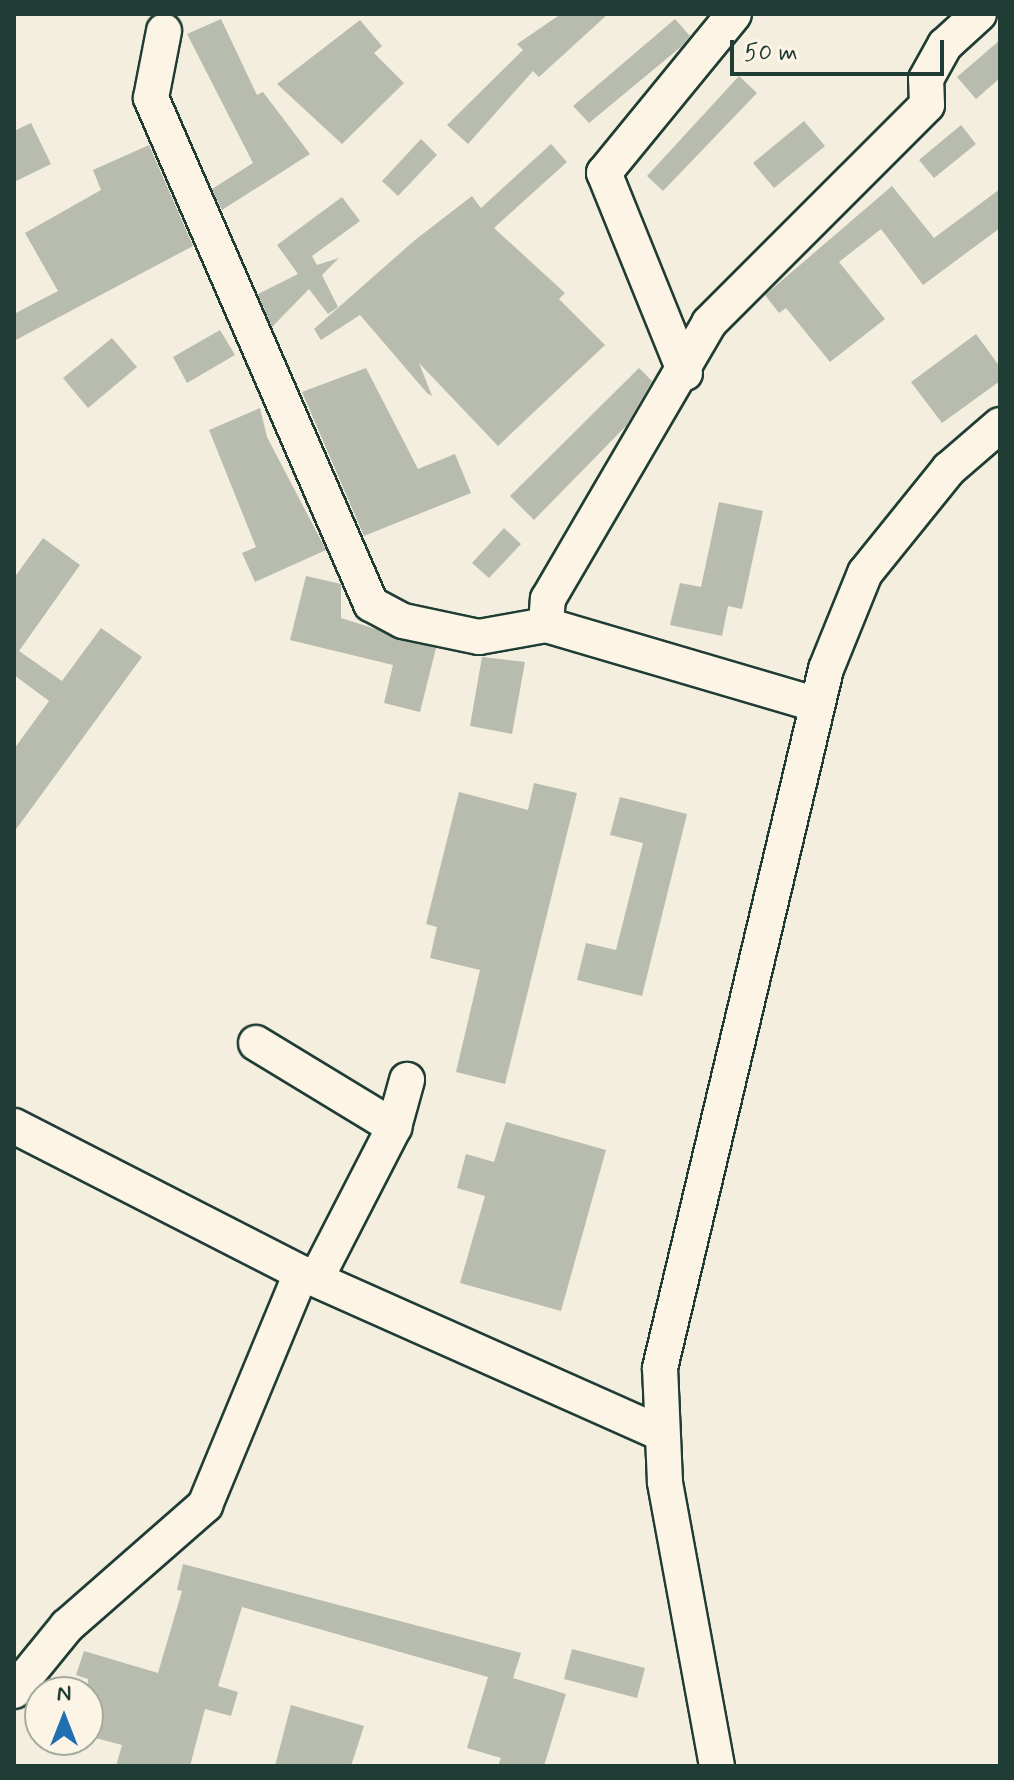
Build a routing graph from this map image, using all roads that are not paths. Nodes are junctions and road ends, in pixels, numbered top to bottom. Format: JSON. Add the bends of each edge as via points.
{"nodes":[{"id":1,"x":734,"y":14,"type":"edge"},
{"id":2,"x":979,"y":14,"type":"edge"},
{"id":3,"x":164,"y":31,"type":"dead end"},
{"id":4,"x":685,"y":373,"type":"junction"},
{"id":5,"x":1000,"y":425,"type":"edge"},
{"id":6,"x":546,"y":625,"type":"junction"},
{"id":7,"x":815,"y":704,"type":"junction"},
{"id":8,"x":256,"y":1043,"type":"dead end"},
{"id":9,"x":407,"y":1080,"type":"dead end"},
{"id":10,"x":14,"y":1126,"type":"edge"},
{"id":11,"x":394,"y":1127,"type":"junction"},
{"id":12,"x":309,"y":1276,"type":"junction"},
{"id":13,"x":658,"y":1432,"type":"junction"},
{"id":14,"x":14,"y":1691,"type":"edge"},
{"id":15,"x":717,"y":1766,"type":"edge"}],
"edges":[{"from":1,"to":4,"type":"street","via":[[604,173]]},
{"from":2,"to":4,"type":"street","via":[[932,68],[927,105],[709,323]]},
{"from":3,"to":6,"type":"street","via":[[151,98],[371,604],[403,621],[479,637]]},
{"from":4,"to":6,"type":"street","via":[[548,599]]},
{"from":5,"to":7,"type":"street","via":[[949,469],[865,573]]},
{"from":6,"to":7,"type":"street"},
{"from":7,"to":13,"type":"street","via":[[660,1368]]},
{"from":8,"to":11,"type":"street"},
{"from":9,"to":11,"type":"street"},
{"from":10,"to":12,"type":"street"},
{"from":11,"to":12,"type":"street"},
{"from":12,"to":13,"type":"street"},
{"from":12,"to":14,"type":"street","via":[[205,1505],[67,1626]]},
{"from":13,"to":15,"type":"street"}]}
